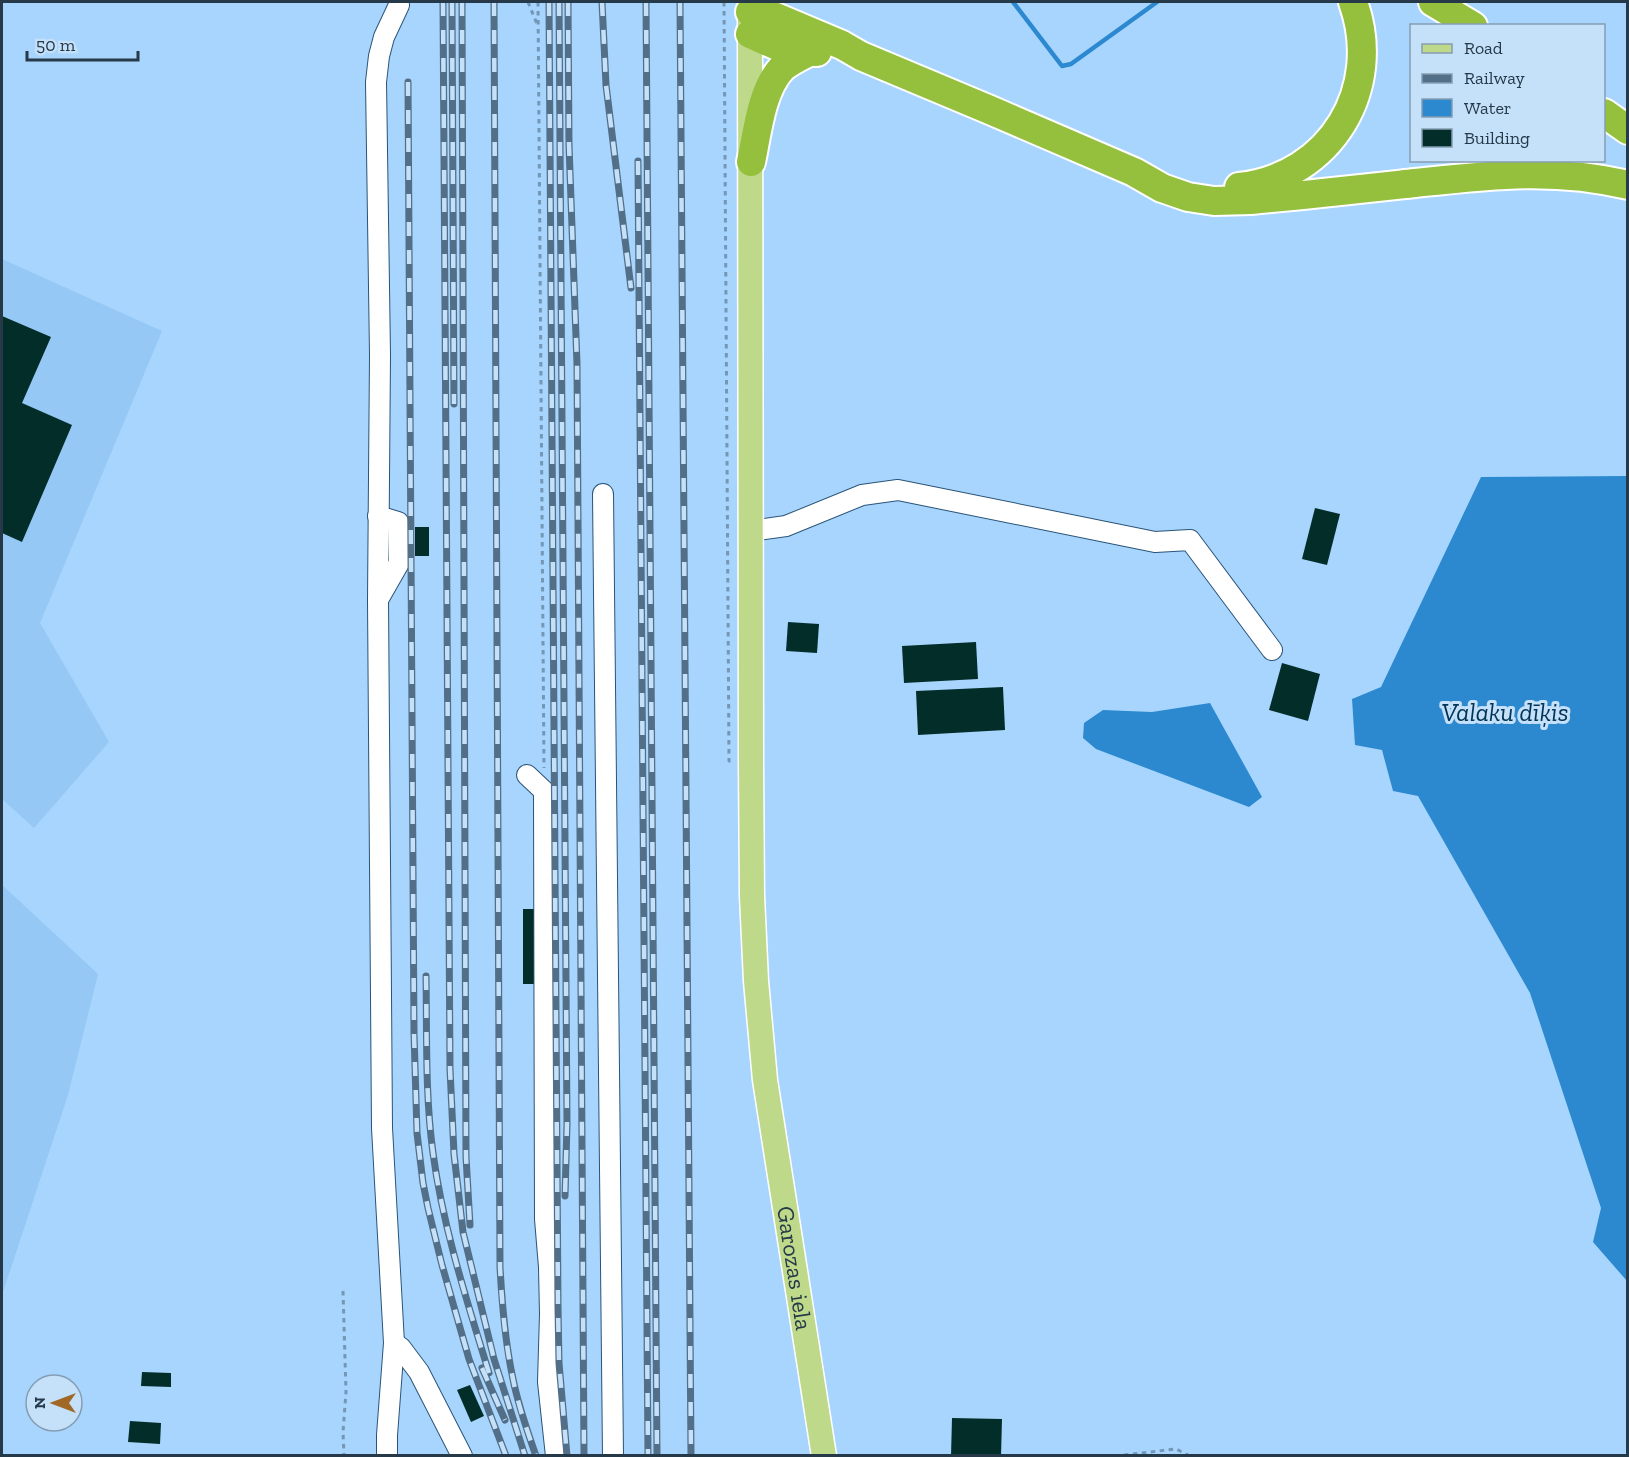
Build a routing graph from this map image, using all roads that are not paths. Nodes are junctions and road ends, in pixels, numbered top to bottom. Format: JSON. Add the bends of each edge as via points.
{"nodes":[{"id":1,"x":1353,"y":2,"type":"edge"},
{"id":2,"x":1434,"y":2,"type":"edge"},
{"id":3,"x":399,"y":5,"type":"dead end"},
{"id":4,"x":743,"y":12,"type":"edge"},
{"id":5,"x":1470,"y":24,"type":"edge"},
{"id":6,"x":811,"y":51,"type":"junction"},
{"id":7,"x":861,"y":56,"type":"junction"},
{"id":8,"x":1605,"y":114,"type":"edge"},
{"id":9,"x":1628,"y":130,"type":"edge"},
{"id":10,"x":751,"y":162,"type":"junction"},
{"id":11,"x":1134,"y":172,"type":"junction"},
{"id":12,"x":1628,"y":185,"type":"edge"},
{"id":13,"x":603,"y":494,"type":"dead end"},
{"id":14,"x":752,"y":531,"type":"junction"},
{"id":15,"x":1272,"y":650,"type":"dead end"},
{"id":16,"x":528,"y":775,"type":"dead end"},
{"id":17,"x":394,"y":1343,"type":"junction"},
{"id":18,"x":387,"y":1455,"type":"edge"},
{"id":19,"x":462,"y":1455,"type":"edge"},
{"id":20,"x":556,"y":1455,"type":"edge"},
{"id":21,"x":613,"y":1455,"type":"edge"},
{"id":22,"x":824,"y":1455,"type":"edge"}],
"edges":[{"from":1,"to":11,"type":"highway","via":[[1360,20],[1360,81],[1338,130],[1304,164],[1251,186],[1224,189],[1193,187]]},
{"from":2,"to":5,"type":"highway"},
{"from":3,"to":17,"type":"street","via":[[384,38],[376,82],[382,1128]]},
{"from":4,"to":6,"type":"highway","via":[[782,48]]},
{"from":4,"to":7,"type":"highway","via":[[766,13]]},
{"from":4,"to":10,"type":"main road","name":"Garozas iela"},
{"from":6,"to":7,"type":"highway"},
{"from":6,"to":10,"type":"highway","via":[[783,68],[772,83]]},
{"from":7,"to":11,"type":"highway"},
{"from":8,"to":9,"type":"highway"},
{"from":10,"to":14,"type":"main road","name":"Garozas iela"},
{"from":11,"to":12,"type":"highway","via":[[1162,188],[1214,201],[1502,174],[1547,173]]},
{"from":13,"to":21,"type":"street"},
{"from":14,"to":15,"type":"street","via":[[786,526],[862,495],[897,490],[1155,542],[1190,540]]},
{"from":14,"to":22,"type":"main road","name":"Garozas iela","via":[[752,896],[756,981],[765,1080]]},
{"from":16,"to":20,"type":"street","via":[[544,791],[545,1219],[550,1314],[548,1382]]},
{"from":17,"to":18,"type":"street"},
{"from":17,"to":19,"type":"street","via":[[419,1372]]}]}
